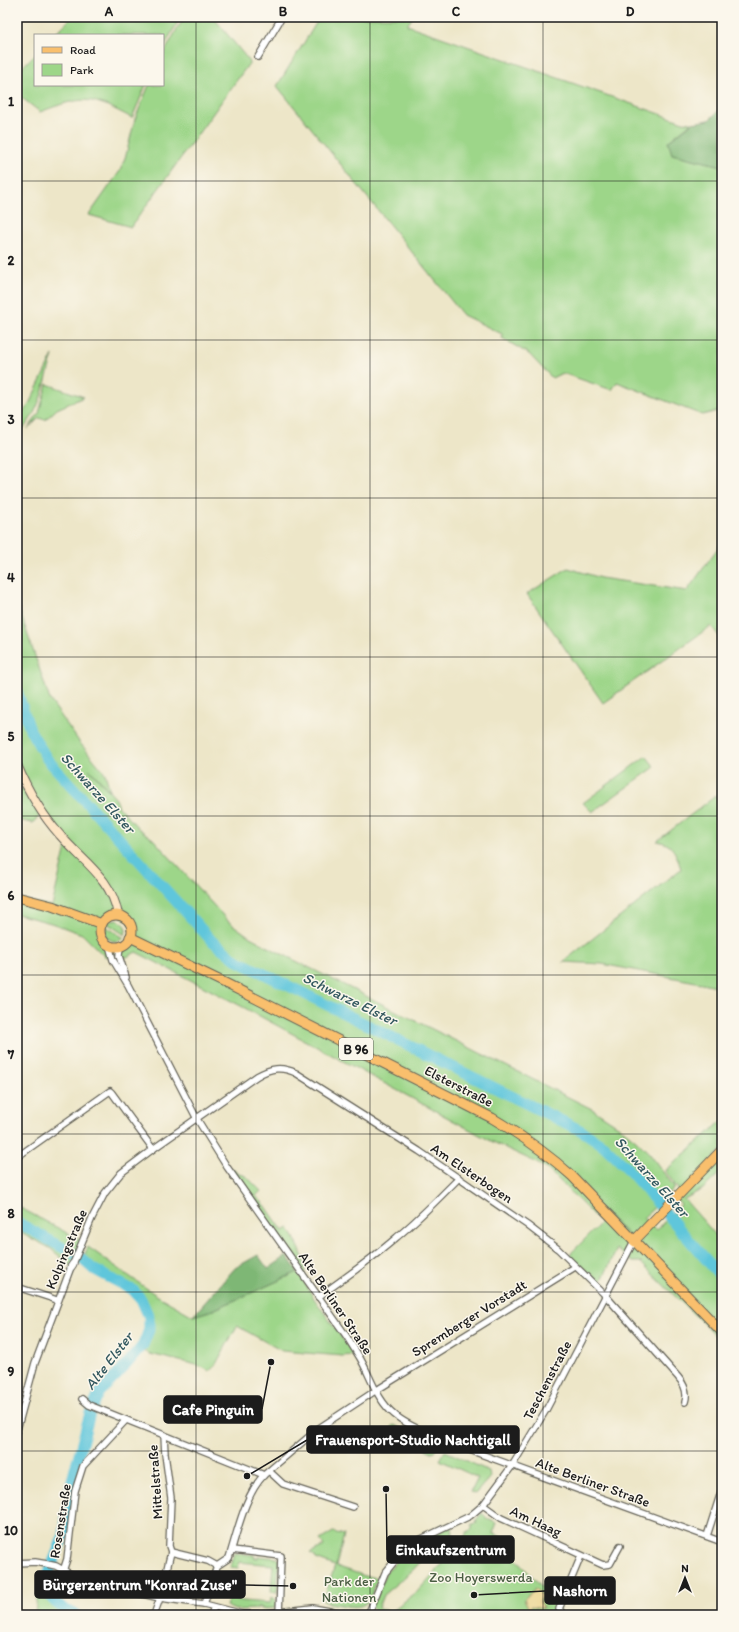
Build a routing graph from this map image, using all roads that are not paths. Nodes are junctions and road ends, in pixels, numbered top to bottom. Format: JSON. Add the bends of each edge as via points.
{"nodes":[{"id":1,"x":282,"y":17,"type":"edge"},
{"id":2,"x":258,"y":57,"type":"dead end"},
{"id":3,"x":17,"y":765,"type":"edge"},
{"id":4,"x":17,"y":897,"type":"edge"},
{"id":5,"x":118,"y":915,"type":"junction"},
{"id":6,"x":102,"y":924,"type":"junction"},
{"id":7,"x":130,"y":938,"type":"junction"},
{"id":8,"x":109,"y":945,"type":"junction"},
{"id":9,"x":120,"y":946,"type":"junction"},
{"id":10,"x":128,"y":985,"type":"junction"},
{"id":11,"x":197,"y":1118,"type":"junction"},
{"id":12,"x":153,"y":1149,"type":"junction"},
{"id":13,"x":722,"y":1150,"type":"edge"},
{"id":14,"x":17,"y":1157,"type":"edge"},
{"id":15,"x":459,"y":1178,"type":"junction"},
{"id":16,"x":634,"y":1241,"type":"junction"},
{"id":17,"x":575,"y":1267,"type":"junction"},
{"id":18,"x":17,"y":1287,"type":"edge"},
{"id":19,"x":605,"y":1295,"type":"junction"},
{"id":20,"x":318,"y":1297,"type":"junction"},
{"id":21,"x":58,"y":1300,"type":"junction"},
{"id":22,"x":722,"y":1332,"type":"edge"},
{"id":23,"x":376,"y":1391,"type":"junction"},
{"id":24,"x":82,"y":1399,"type":"dead end"},
{"id":25,"x":685,"y":1402,"type":"dead end"},
{"id":26,"x":126,"y":1420,"type":"junction"},
{"id":27,"x":17,"y":1430,"type":"edge"},
{"id":28,"x":164,"y":1435,"type":"junction"},
{"id":29,"x":512,"y":1466,"type":"junction"},
{"id":30,"x":267,"y":1473,"type":"junction"},
{"id":31,"x":722,"y":1492,"type":"edge"},
{"id":32,"x":483,"y":1504,"type":"junction"},
{"id":33,"x":353,"y":1507,"type":"dead end"},
{"id":34,"x":707,"y":1536,"type":"junction"},
{"id":35,"x":722,"y":1542,"type":"edge"},
{"id":36,"x":620,"y":1546,"type":"dead end"},
{"id":37,"x":232,"y":1550,"type":"junction"},
{"id":38,"x":171,"y":1552,"type":"junction"},
{"id":39,"x":581,"y":1556,"type":"junction"},
{"id":40,"x":17,"y":1563,"type":"edge"},
{"id":41,"x":217,"y":1566,"type":"junction"},
{"id":42,"x":63,"y":1571,"type":"junction"},
{"id":43,"x":160,"y":1598,"type":"junction"},
{"id":44,"x":204,"y":1604,"type":"junction"},
{"id":45,"x":214,"y":1607,"type":"junction"},
{"id":46,"x":279,"y":1614,"type":"edge"},
{"id":47,"x":154,"y":1615,"type":"edge"},
{"id":48,"x":211,"y":1615,"type":"edge"},
{"id":49,"x":351,"y":1615,"type":"edge"},
{"id":50,"x":368,"y":1615,"type":"edge"},
{"id":51,"x":564,"y":1615,"type":"edge"}],
"edges":[{"from":1,"to":2,"type":"street"},
{"from":3,"to":5,"type":"main road","via":[[42,813],[112,892]]},
{"from":4,"to":6,"type":"main road","via":[[52,906]]},
{"from":5,"to":6,"type":"main road","via":[[108,917]]},
{"from":5,"to":7,"type":"main road","via":[[129,922],[132,931]]},
{"from":6,"to":8,"type":"main road","via":[[100,934]]},
{"from":7,"to":9,"type":"main road"},
{"from":7,"to":16,"type":"main road","name":"Elsterstraße","number":"B 96","via":[[227,984],[512,1130],[554,1160]]},
{"from":8,"to":9,"type":"main road"},
{"from":8,"to":10,"type":"street","name":"Alte Berliner Straße","via":[[113,960]]},
{"from":9,"to":10,"type":"street","name":"Alte Berliner Straße","via":[[120,960]]},
{"from":10,"to":11,"type":"street","name":"Alte Berliner Straße"},
{"from":11,"to":12,"type":"street","name":"Kolpingstraße"},
{"from":11,"to":15,"type":"street","name":"Am Elsterbogen","via":[[263,1072],[276,1068],[287,1069]]},
{"from":11,"to":20,"type":"street","name":"Alte Berliner Straße","via":[[227,1167]]},
{"from":12,"to":14,"type":"street","via":[[110,1092],[105,1093]]},
{"from":12,"to":21,"type":"street","name":"Kolpingstraße","via":[[132,1164],[105,1194],[92,1218]]},
{"from":13,"to":16,"type":"main road"},
{"from":15,"to":17,"type":"street","name":"Am Elsterbogen","via":[[538,1233]]},
{"from":15,"to":20,"type":"street","via":[[369,1260]]},
{"from":16,"to":19,"type":"street","name":"Teschenstraße"},
{"from":16,"to":22,"type":"main road","name":"Elsterstraße"},
{"from":17,"to":19,"type":"street","name":"Am Elsterbogen"},
{"from":17,"to":23,"type":"street","name":"Spremberger Vorstadt"},
{"from":18,"to":21,"type":"street"},
{"from":19,"to":25,"type":"street","name":"Am Elsterbogen","via":[[678,1377],[684,1388]]},
{"from":19,"to":29,"type":"street","name":"Teschenstraße","via":[[546,1410]]},
{"from":20,"to":23,"type":"street","name":"Alte Berliner Straße","via":[[353,1347]]},
{"from":21,"to":27,"type":"street","name":"Kolpingstraße","via":[[34,1363]]},
{"from":23,"to":29,"type":"street","name":"Alte Berliner Straße","via":[[389,1410],[408,1423],[444,1441]]},
{"from":23,"to":30,"type":"street","name":"Spremberger Vorstadt","via":[[313,1432]]},
{"from":24,"to":26,"type":"street","via":[[89,1405]]},
{"from":26,"to":28,"type":"street"},
{"from":26,"to":42,"type":"street","name":"Rosenstraße","via":[[83,1466],[75,1491],[68,1559]]},
{"from":28,"to":30,"type":"street"},
{"from":28,"to":38,"type":"street","name":"Mittelstraße","via":[[171,1498]]},
{"from":29,"to":32,"type":"street","name":"Teschenstraße"},
{"from":29,"to":34,"type":"street","name":"Alte Berliner Straße"},
{"from":30,"to":33,"type":"street","via":[[283,1484]]},
{"from":30,"to":37,"type":"street","name":"Spremberger Vorstadt","via":[[257,1483],[250,1497]]},
{"from":31,"to":34,"type":"street"},
{"from":32,"to":39,"type":"street","name":"Am Haag","via":[[500,1518]]},
{"from":32,"to":50,"type":"street","name":"Teschenstraße","via":[[465,1519],[419,1540],[398,1557],[385,1573]]},
{"from":34,"to":35,"type":"street","name":"Alte Berliner Straße"},
{"from":36,"to":39,"type":"street","name":"Am Haag","via":[[613,1561],[606,1566]]},
{"from":37,"to":41,"type":"street","via":[[229,1558]]},
{"from":37,"to":46,"type":"street","via":[[281,1556]]},
{"from":38,"to":41,"type":"street","via":[[208,1561]]},
{"from":38,"to":43,"type":"street","name":"Mittelstraße"},
{"from":39,"to":51,"type":"street","via":[[559,1610]]},
{"from":40,"to":42,"type":"street","via":[[47,1564]]},
{"from":41,"to":44,"type":"street"},
{"from":42,"to":43,"type":"street","via":[[81,1580]]},
{"from":43,"to":44,"type":"street"},
{"from":43,"to":47,"type":"street","name":"Mittelstraße"},
{"from":44,"to":45,"type":"street"},
{"from":45,"to":46,"type":"street","via":[[248,1615]]},
{"from":45,"to":48,"type":"street"},
{"from":46,"to":49,"type":"street","via":[[313,1608]]}]}
